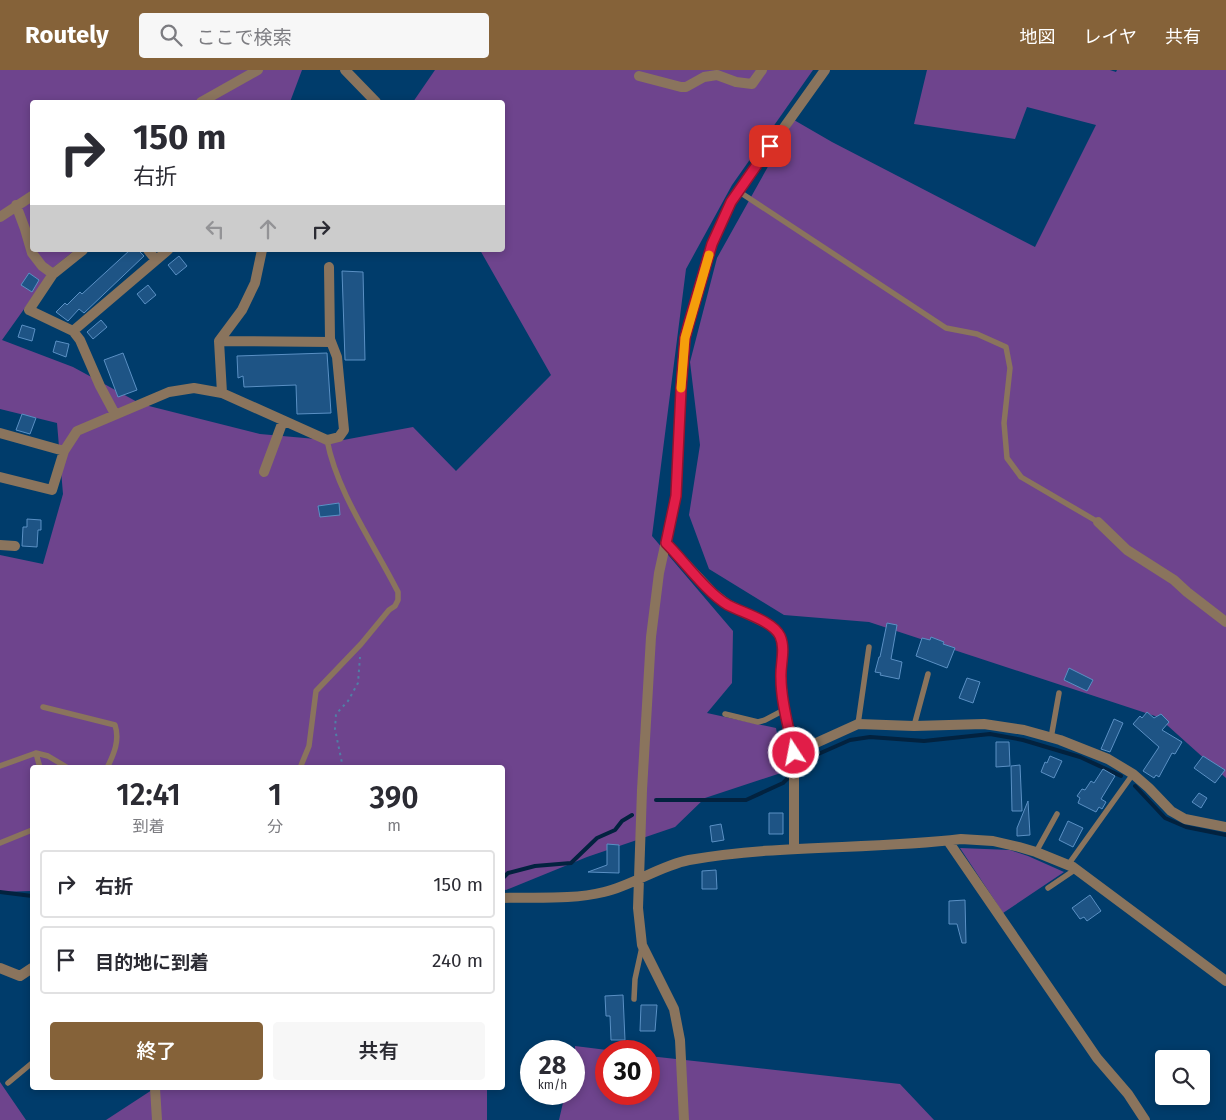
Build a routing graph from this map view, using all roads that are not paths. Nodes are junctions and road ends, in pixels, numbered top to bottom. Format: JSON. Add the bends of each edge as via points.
{"nodes":[{"id":1,"x":258,"y":70,"type":"edge"},
{"id":2,"x":345,"y":70,"type":"edge"},
{"id":3,"x":762,"y":70,"type":"edge"},
{"id":4,"x":825,"y":70,"type":"edge"},
{"id":5,"x":639,"y":76,"type":"dead end"},
{"id":6,"x":205,"y":100,"type":"edge"},
{"id":7,"x":374,"y":100,"type":"edge"},
{"id":8,"x":738,"y":191,"type":"junction"},
{"id":9,"x":30,"y":197,"type":"edge"},
{"id":10,"x":16,"y":205,"type":"junction"},
{"id":11,"x":0,"y":216,"type":"edge"},
{"id":12,"x":30,"y":246,"type":"edge"},
{"id":13,"x":32,"y":252,"type":"edge"},
{"id":14,"x":80,"y":252,"type":"edge"},
{"id":15,"x":150,"y":252,"type":"edge"},
{"id":16,"x":166,"y":252,"type":"edge"},
{"id":17,"x":262,"y":252,"type":"edge"},
{"id":18,"x":156,"y":260,"type":"junction"},
{"id":19,"x":329,"y":267,"type":"dead end"},
{"id":20,"x":53,"y":274,"type":"junction"},
{"id":21,"x":73,"y":331,"type":"junction"},
{"id":22,"x":220,"y":341,"type":"junction"},
{"id":23,"x":331,"y":342,"type":"junction"},
{"id":24,"x":222,"y":393,"type":"junction"},
{"id":25,"x":115,"y":414,"type":"junction"},
{"id":26,"x":282,"y":421,"type":"junction"},
{"id":27,"x":0,"y":433,"type":"edge"},
{"id":28,"x":327,"y":440,"type":"junction"},
{"id":29,"x":64,"y":451,"type":"junction"},
{"id":30,"x":264,"y":472,"type":"dead end"},
{"id":31,"x":0,"y":477,"type":"edge"},
{"id":32,"x":1098,"y":522,"type":"joint"},
{"id":33,"x":666,"y":543,"type":"junction"},
{"id":34,"x":0,"y":545,"type":"edge"},
{"id":35,"x":15,"y":546,"type":"dead end"},
{"id":36,"x":1226,"y":622,"type":"edge"},
{"id":37,"x":869,"y":647,"type":"dead end"},
{"id":38,"x":928,"y":674,"type":"dead end"},
{"id":39,"x":1059,"y":693,"type":"dead end"},
{"id":40,"x":43,"y":707,"type":"dead end"},
{"id":41,"x":784,"y":710,"type":"junction"},
{"id":42,"x":725,"y":714,"type":"dead end"},
{"id":43,"x":858,"y":724,"type":"junction"},
{"id":44,"x":914,"y":726,"type":"junction"},
{"id":45,"x":1051,"y":738,"type":"junction"},
{"id":46,"x":36,"y":753,"type":"junction"},
{"id":47,"x":794,"y":753,"type":"junction"},
{"id":48,"x":39,"y":765,"type":"edge"},
{"id":49,"x":63,"y":765,"type":"edge"},
{"id":50,"x":108,"y":765,"type":"edge"},
{"id":51,"x":301,"y":765,"type":"edge"},
{"id":52,"x":0,"y":766,"type":"edge"},
{"id":53,"x":1133,"y":774,"type":"junction"},
{"id":54,"x":1057,"y":814,"type":"dead end"},
{"id":55,"x":1226,"y":827,"type":"edge"},
{"id":56,"x":30,"y":831,"type":"edge"},
{"id":57,"x":948,"y":841,"type":"junction"},
{"id":58,"x":0,"y":843,"type":"edge"},
{"id":59,"x":794,"y":849,"type":"junction"},
{"id":60,"x":1036,"y":852,"type":"junction"},
{"id":61,"x":1072,"y":867,"type":"junction"},
{"id":62,"x":639,"y":879,"type":"junction"},
{"id":63,"x":1048,"y":888,"type":"dead end"},
{"id":64,"x":505,"y":898,"type":"edge"},
{"id":65,"x":642,"y":945,"type":"junction"},
{"id":66,"x":0,"y":968,"type":"edge"},
{"id":67,"x":30,"y":969,"type":"edge"},
{"id":68,"x":1226,"y":981,"type":"edge"},
{"id":69,"x":634,"y":999,"type":"dead end"},
{"id":70,"x":30,"y":1065,"type":"edge"},
{"id":71,"x":8,"y":1082,"type":"dead end"},
{"id":72,"x":155,"y":1090,"type":"edge"},
{"id":73,"x":157,"y":1120,"type":"edge"},
{"id":74,"x":684,"y":1120,"type":"edge"},
{"id":75,"x":1146,"y":1120,"type":"edge"}],
"edges":[{"from":1,"to":6,"type":"street"},
{"from":2,"to":7,"type":"street"},
{"from":3,"to":5,"type":"street","via":[[752,84],[717,75],[704,77],[686,87]]},
{"from":4,"to":8,"type":"street"},
{"from":8,"to":32,"type":"lane","via":[[946,328],[977,334],[1006,347],[1010,368],[1004,423],[1007,458],[1021,477]]},
{"from":8,"to":33,"type":"street","via":[[712,244],[685,338],[676,496]]},
{"from":9,"to":10,"type":"street"},
{"from":10,"to":11,"type":"street"},
{"from":10,"to":12,"type":"street"},
{"from":13,"to":20,"type":"street"},
{"from":14,"to":20,"type":"street"},
{"from":15,"to":18,"type":"street"},
{"from":16,"to":18,"type":"street"},
{"from":17,"to":22,"type":"street","via":[[255,283],[242,310]]},
{"from":18,"to":21,"type":"street"},
{"from":19,"to":23,"type":"street"},
{"from":20,"to":21,"type":"street","via":[[29,310]]},
{"from":21,"to":25,"type":"street"},
{"from":22,"to":23,"type":"street"},
{"from":22,"to":24,"type":"street"},
{"from":23,"to":28,"type":"street","via":[[337,357],[344,430],[339,437]]},
{"from":24,"to":25,"type":"street","via":[[194,388],[169,392]]},
{"from":24,"to":26,"type":"street"},
{"from":25,"to":29,"type":"street","via":[[77,431]]},
{"from":26,"to":28,"type":"street"},
{"from":26,"to":30,"type":"street"},
{"from":27,"to":29,"type":"street"},
{"from":28,"to":51,"type":"lane","via":[[348,500],[398,592],[398,600],[396,606],[316,691],[308,746]]},
{"from":29,"to":31,"type":"street","via":[[52,490]]},
{"from":32,"to":36,"type":"street","via":[[1127,550],[1174,580]]},
{"from":33,"to":41,"type":"street","via":[[727,604],[770,625],[780,636]]},
{"from":33,"to":62,"type":"street","via":[[651,637]]},
{"from":34,"to":35,"type":"street"},
{"from":37,"to":43,"type":"lane"},
{"from":38,"to":44,"type":"lane"},
{"from":39,"to":45,"type":"lane"},
{"from":40,"to":50,"type":"lane","via":[[115,725],[118,734]]},
{"from":41,"to":42,"type":"lane","via":[[758,722]]},
{"from":41,"to":47,"type":"street"},
{"from":43,"to":44,"type":"street"},
{"from":43,"to":47,"type":"street"},
{"from":44,"to":45,"type":"street","via":[[984,724]]},
{"from":45,"to":53,"type":"street","via":[[1108,759]]},
{"from":46,"to":48,"type":"lane"},
{"from":46,"to":49,"type":"lane"},
{"from":46,"to":52,"type":"lane"},
{"from":47,"to":59,"type":"street"},
{"from":53,"to":55,"type":"street","via":[[1171,811],[1184,819]]},
{"from":53,"to":61,"type":"lane"},
{"from":54,"to":60,"type":"lane"},
{"from":56,"to":58,"type":"lane"},
{"from":57,"to":59,"type":"street"},
{"from":57,"to":60,"type":"street","via":[[993,841]]},
{"from":57,"to":75,"type":"street","via":[[1097,1058]]},
{"from":59,"to":62,"type":"street","via":[[687,860]]},
{"from":60,"to":61,"type":"street"},
{"from":61,"to":63,"type":"lane"},
{"from":61,"to":68,"type":"street"},
{"from":62,"to":64,"type":"street","via":[[606,892],[585,895]]},
{"from":62,"to":65,"type":"street"},
{"from":65,"to":69,"type":"lane"},
{"from":65,"to":74,"type":"street","via":[[674,1009],[680,1040]]},
{"from":66,"to":67,"type":"street","via":[[20,976]]},
{"from":70,"to":71,"type":"lane"},
{"from":72,"to":73,"type":"street"}]}
